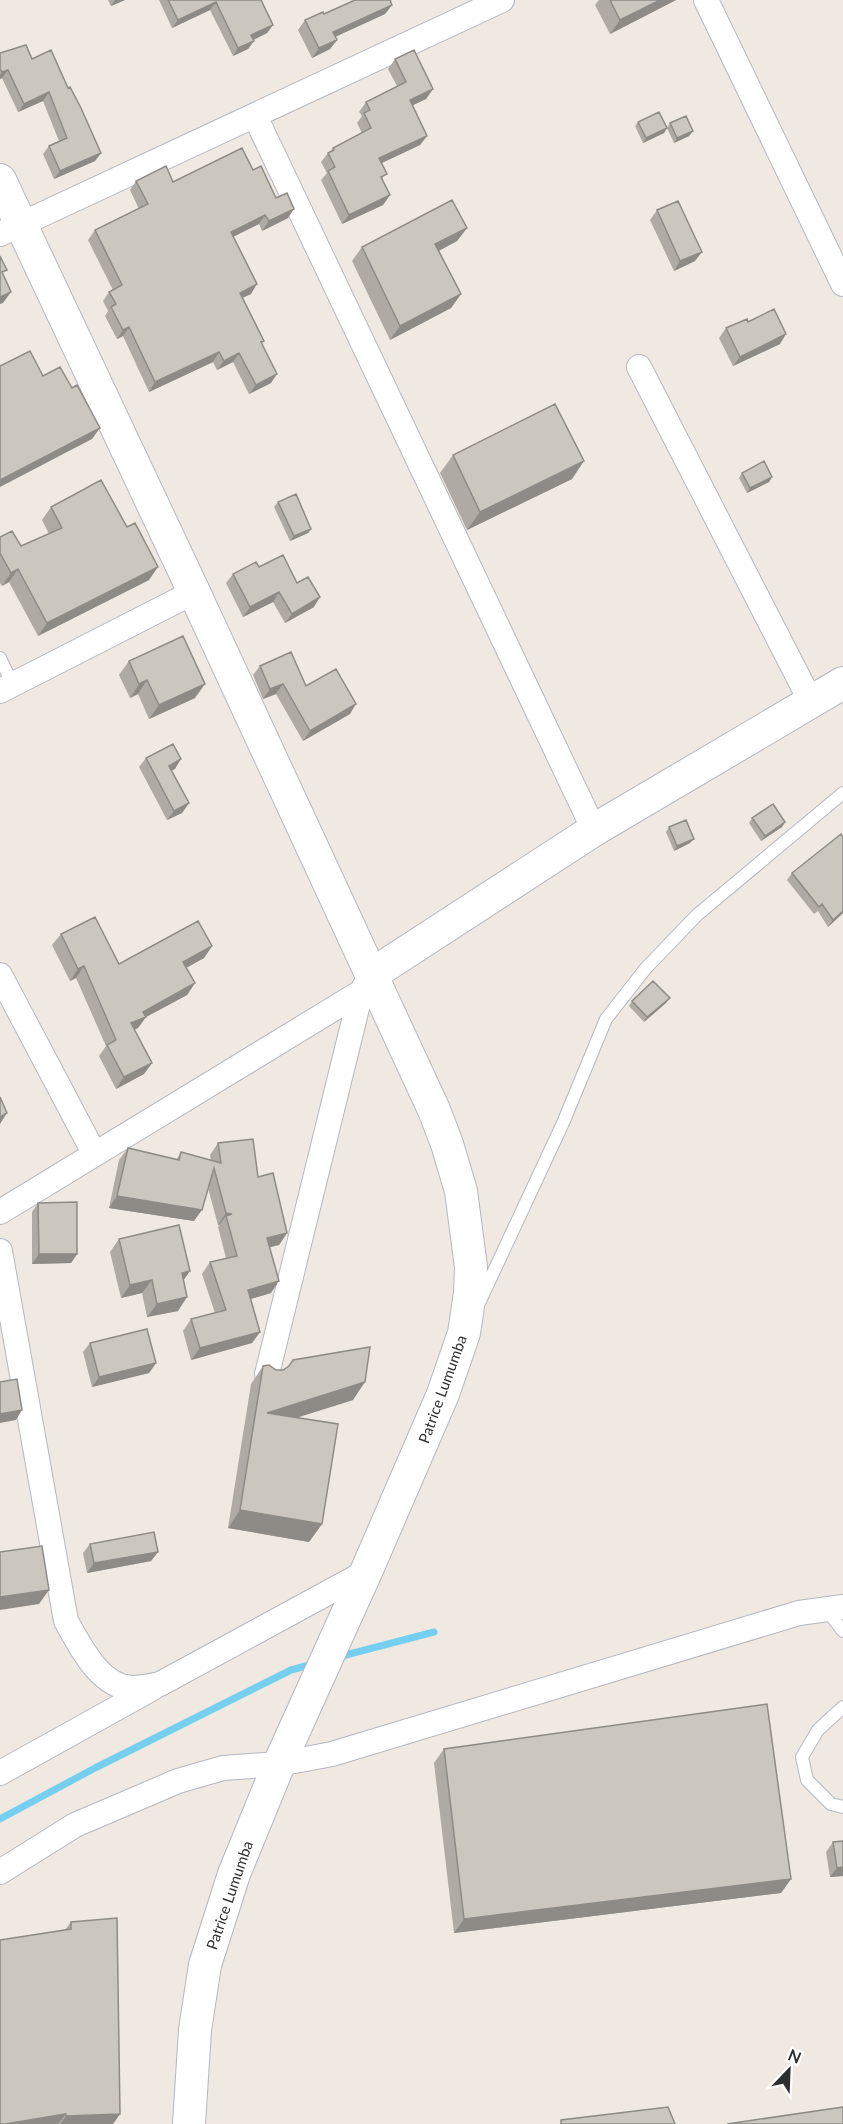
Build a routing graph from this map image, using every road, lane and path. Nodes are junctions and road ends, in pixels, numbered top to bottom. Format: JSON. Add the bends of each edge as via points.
{"nodes":[{"id":1,"x":502,"y":0,"type":"edge"},
{"id":2,"x":706,"y":0,"type":"edge"},
{"id":3,"x":255,"y":116,"type":"junction"},
{"id":4,"x":0,"y":180,"type":"edge"},
{"id":5,"x":11,"y":229,"type":"edge"},
{"id":6,"x":837,"y":257,"type":"edge"},
{"id":7,"x":843,"y":284,"type":"edge"},
{"id":8,"x":639,"y":367,"type":"dead end"},
{"id":9,"x":194,"y":592,"type":"junction"},
{"id":10,"x":0,"y":658,"type":"edge"},
{"id":11,"x":843,"y":682,"type":"edge"},
{"id":12,"x":7,"y":688,"type":"edge"},
{"id":13,"x":810,"y":700,"type":"junction"},
{"id":14,"x":843,"y":793,"type":"edge"},
{"id":15,"x":594,"y":830,"type":"junction"},
{"id":16,"x":0,"y":975,"type":"edge"},
{"id":17,"x":366,"y":983,"type":"junction"},
{"id":18,"x":94,"y":1153,"type":"junction"},
{"id":19,"x":0,"y":1212,"type":"edge"},
{"id":20,"x":0,"y":1251,"type":"edge"},
{"id":21,"x":462,"y":1337,"type":"junction"},
{"id":22,"x":267,"y":1374,"type":"edge"},
{"id":23,"x":366,"y":1572,"type":"junction"},
{"id":24,"x":835,"y":1608,"type":"edge"},
{"id":25,"x":843,"y":1630,"type":"edge"},
{"id":26,"x":160,"y":1684,"type":"junction"},
{"id":27,"x":843,"y":1707,"type":"edge"},
{"id":28,"x":279,"y":1764,"type":"junction"},
{"id":29,"x":0,"y":1773,"type":"edge"},
{"id":30,"x":843,"y":1807,"type":"edge"},
{"id":31,"x":0,"y":1872,"type":"edge"},
{"id":32,"x":189,"y":2124,"type":"edge"}],
"edges":[{"from":1,"to":3,"type":"street"},
{"from":2,"to":6,"type":"street"},
{"from":3,"to":5,"type":"street"},
{"from":3,"to":15,"type":"street"},
{"from":4,"to":5,"type":"street","name":"Patrice Lumumba"},
{"from":5,"to":9,"type":"street","name":"Patrice Lumumba"},
{"from":6,"to":7,"type":"street"},
{"from":8,"to":13,"type":"street"},
{"from":9,"to":12,"type":"street"},
{"from":9,"to":17,"type":"street","name":"Patrice Lumumba"},
{"from":10,"to":12,"type":"lane"},
{"from":11,"to":13,"type":"street"},
{"from":13,"to":15,"type":"street"},
{"from":14,"to":21,"type":"lane","via":[[697,915],[646,968],[606,1019]]},
{"from":15,"to":17,"type":"street"},
{"from":16,"to":18,"type":"street"},
{"from":17,"to":18,"type":"street"},
{"from":17,"to":21,"type":"street","name":"Patrice Lumumba","via":[[434,1110],[461,1191],[471,1267]]},
{"from":17,"to":22,"type":"street"},
{"from":18,"to":19,"type":"street"},
{"from":20,"to":26,"type":"street","via":[[66,1621],[93,1667],[114,1682],[130,1688]]},
{"from":21,"to":23,"type":"street","name":"Patrice Lumumba","via":[[443,1394]]},
{"from":23,"to":26,"type":"street"},
{"from":23,"to":28,"type":"street","name":"Patrice Lumumba"},
{"from":24,"to":25,"type":"lane"},
{"from":24,"to":28,"type":"street","via":[[799,1613],[332,1754]]},
{"from":26,"to":29,"type":"street"},
{"from":27,"to":30,"type":"lane","via":[[818,1730],[802,1757],[807,1780],[831,1804]]},
{"from":28,"to":31,"type":"street","via":[[223,1768],[167,1785],[75,1824]]},
{"from":28,"to":32,"type":"street","name":"Patrice Lumumba","via":[[234,1874],[205,1965],[195,2030]]}]}
